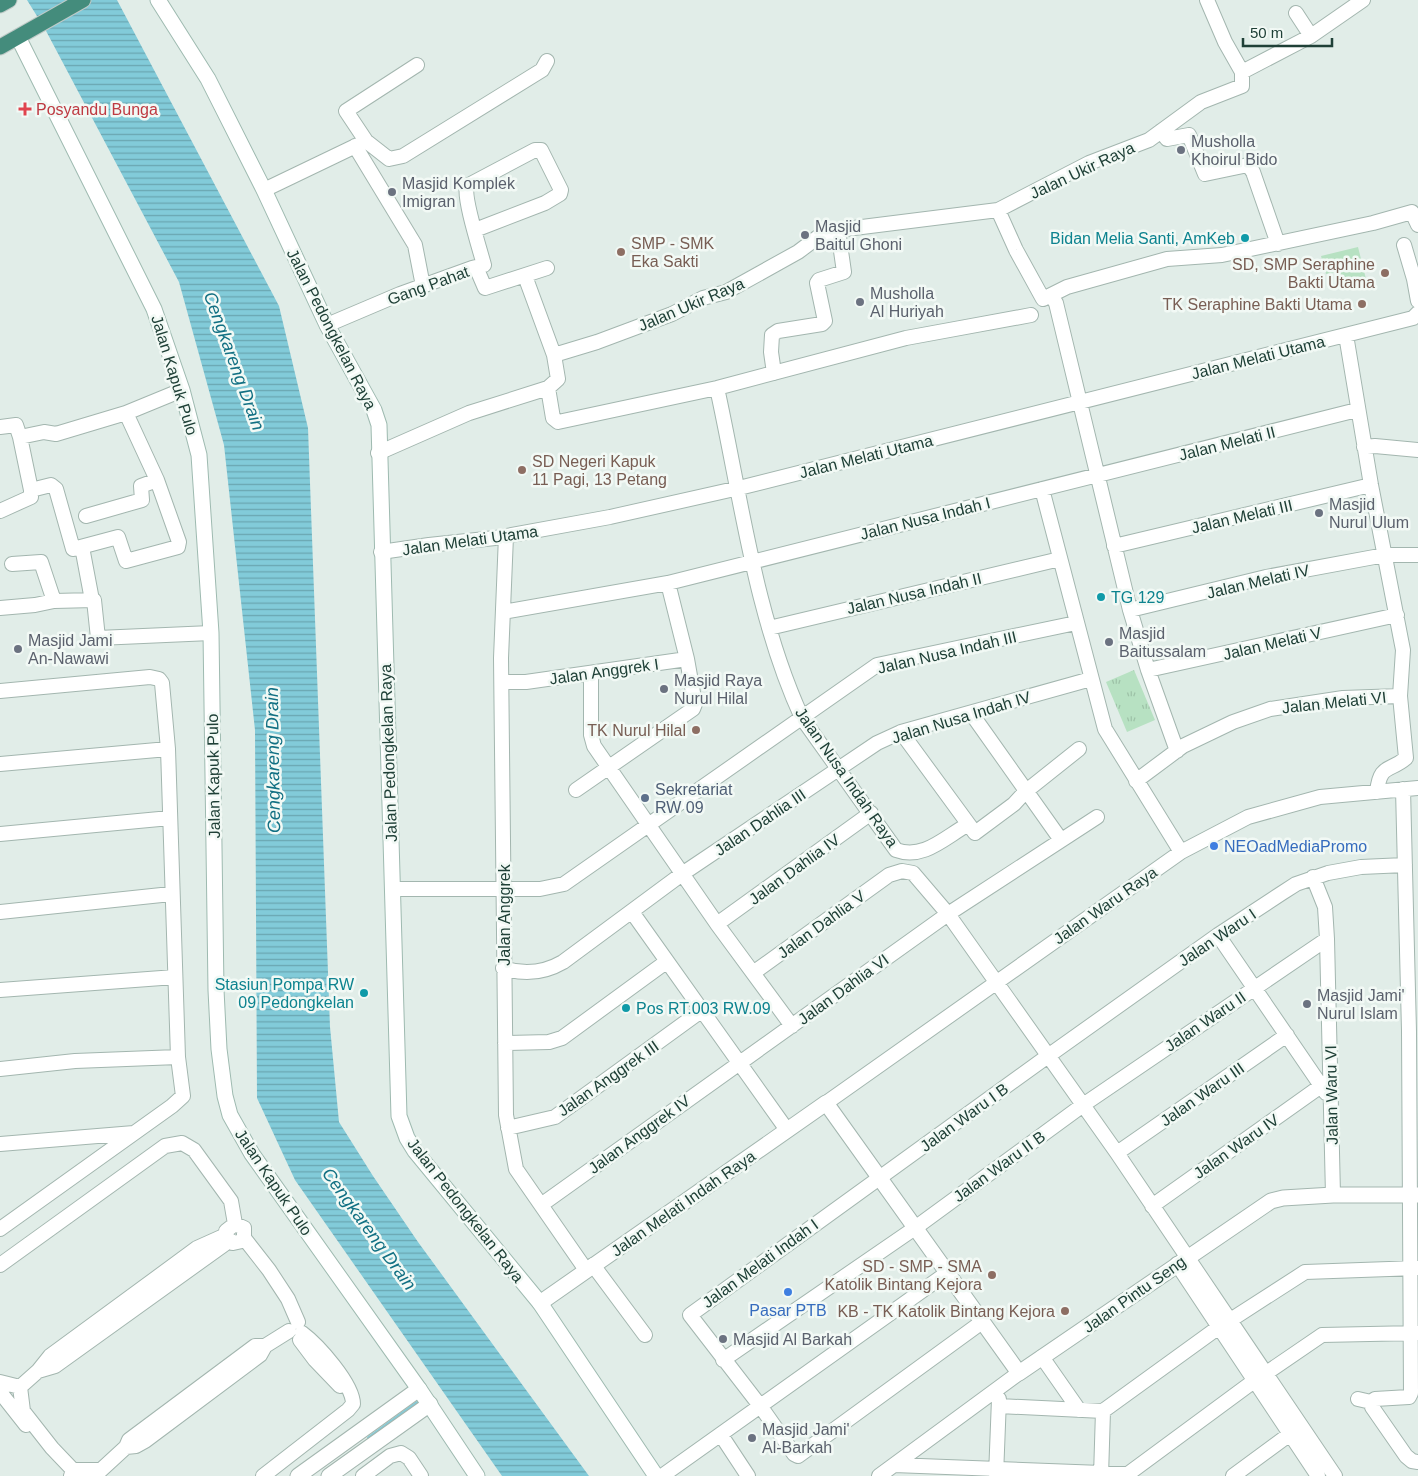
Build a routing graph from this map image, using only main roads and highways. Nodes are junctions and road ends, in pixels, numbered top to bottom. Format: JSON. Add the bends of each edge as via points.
{"nodes":[{"id":1,"x":9,"y":0,"type":"edge"},
{"id":2,"x":83,"y":0,"type":"edge"},
{"id":3,"x":158,"y":0,"type":"edge"},
{"id":4,"x":0,"y":5,"type":"edge"},
{"id":5,"x":18,"y":37,"type":"junction"},
{"id":6,"x":0,"y":48,"type":"edge"},
{"id":7,"x":1413,"y":1195,"type":"edge"},
{"id":8,"x":540,"y":1303,"type":"junction"},
{"id":9,"x":1019,"y":1373,"type":"joint"},
{"id":10,"x":419,"y":1389,"type":"junction"},
{"id":11,"x":430,"y":1404,"type":"junction"},
{"id":12,"x":298,"y":1476,"type":"edge"},
{"id":13,"x":329,"y":1476,"type":"edge"},
{"id":14,"x":477,"y":1476,"type":"edge"},
{"id":15,"x":656,"y":1476,"type":"edge"}],
"edges":[{"from":1,"to":4,"type":"highway"},
{"from":2,"to":5,"type":"highway"},
{"from":3,"to":8,"type":"main road","name":"Jalan Pedongkelan Raya","via":[[208,79],[379,425],[399,1116],[415,1151]]},
{"from":5,"to":6,"type":"highway"},
{"from":5,"to":10,"type":"main road","name":"Jalan Kapuk Pulo","via":[[145,289],[182,390],[199,455],[211,633],[216,990],[225,1096],[230,1115],[252,1154]]},
{"from":7,"to":9,"type":"main road","name":"Jalan Pintu Seng","via":[[1333,1195],[1271,1201]]},
{"from":8,"to":9,"type":"main road","name":"Jalan Melati Indah Raya","via":[[826,1103]]},
{"from":8,"to":15,"type":"main road","name":"Jalan Pedongkelan Raya"},
{"from":10,"to":11,"type":"main road","name":"Jalan Kapuk Pulo"},
{"from":10,"to":12,"type":"main road"},
{"from":11,"to":13,"type":"main road"},
{"from":11,"to":14,"type":"main road","name":"Jalan Kapuk Pulo"}]}
